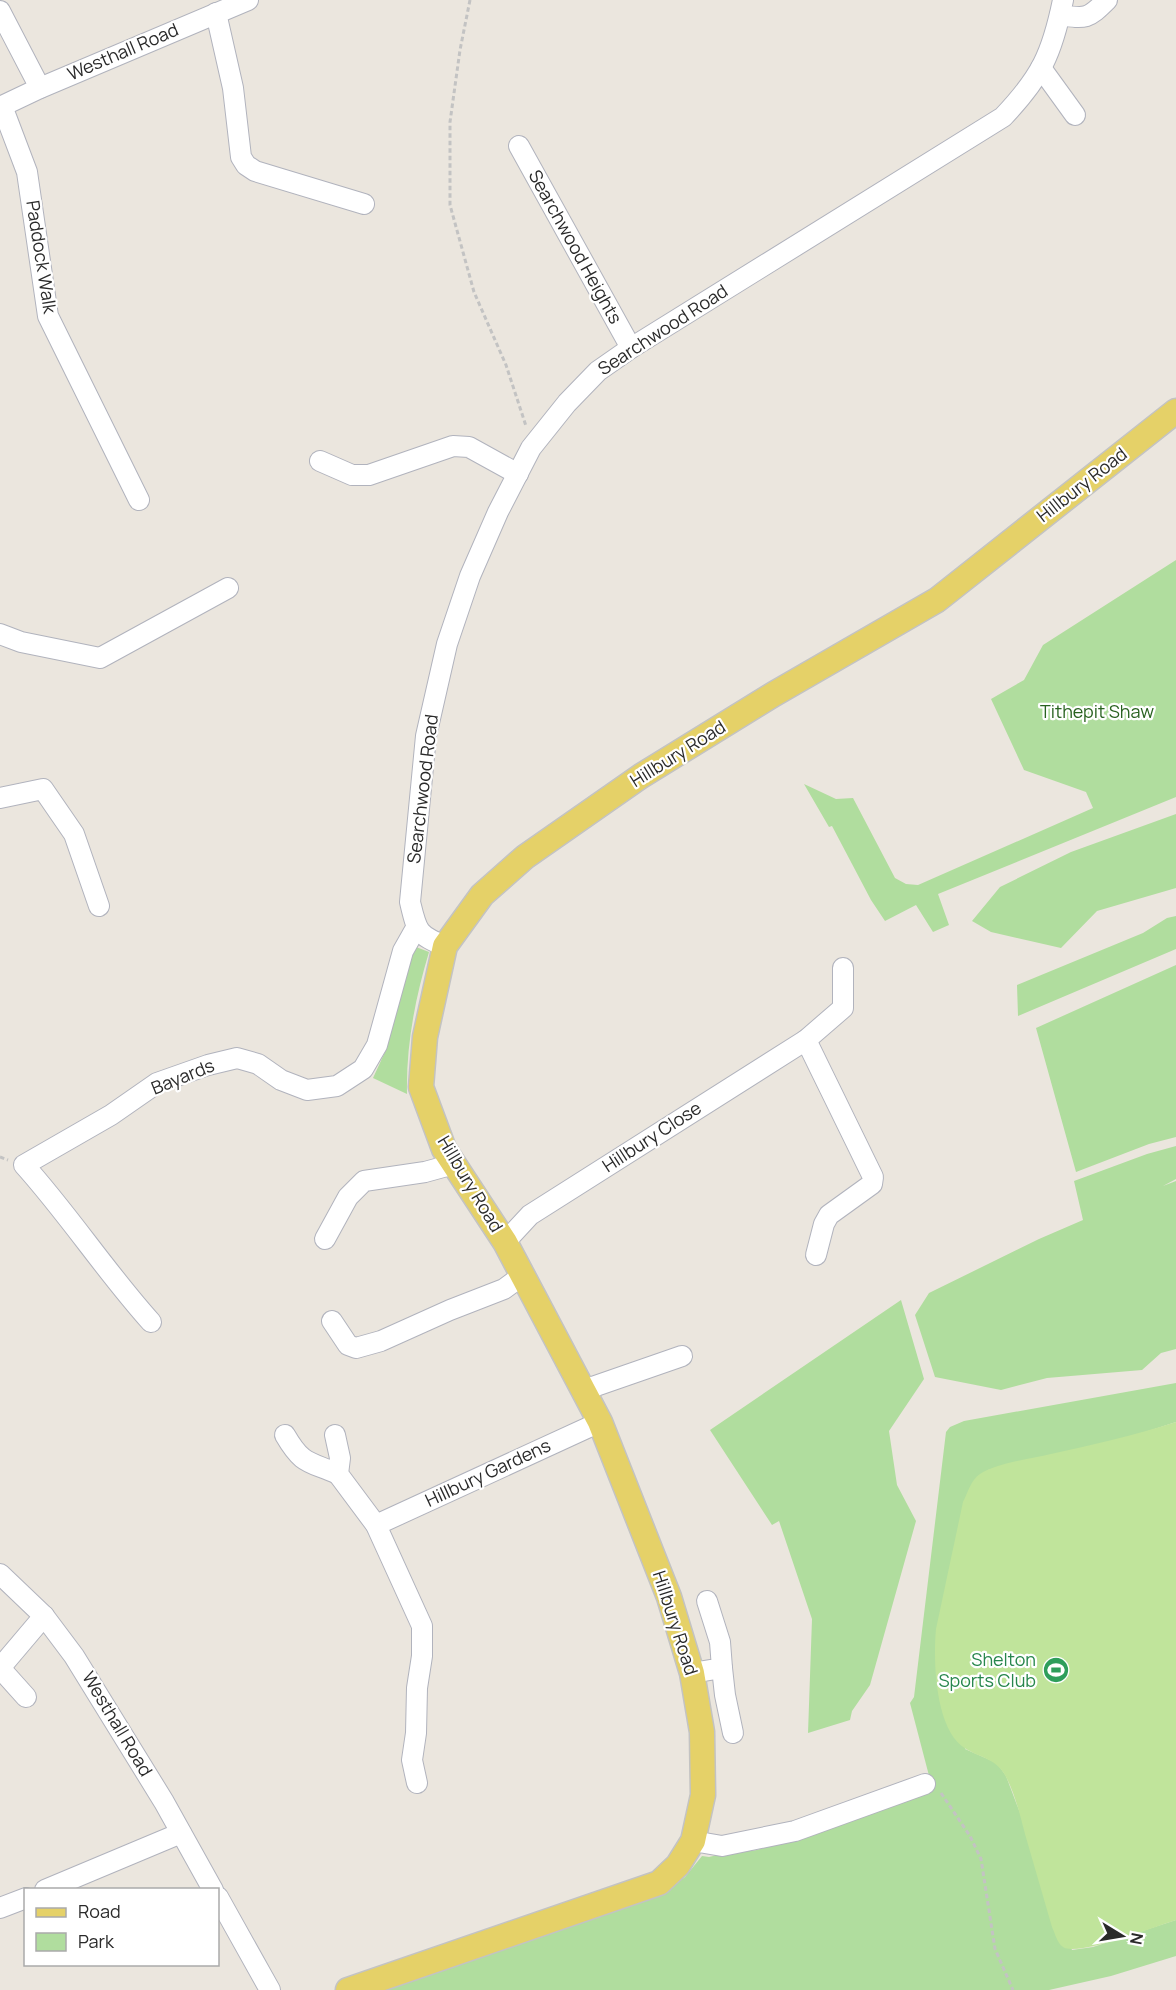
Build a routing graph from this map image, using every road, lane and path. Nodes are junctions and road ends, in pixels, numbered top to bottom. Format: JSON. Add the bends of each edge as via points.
{"nodes":[{"id":1,"x":248,"y":0,"type":"edge"},
{"id":2,"x":470,"y":0,"type":"edge"},
{"id":3,"x":1107,"y":0,"type":"edge"},
{"id":4,"x":1061,"y":8,"type":"edge"},
{"id":5,"x":0,"y":11,"type":"edge"},
{"id":6,"x":216,"y":13,"type":"junction"},
{"id":7,"x":1041,"y":68,"type":"junction"},
{"id":8,"x":40,"y":88,"type":"junction"},
{"id":9,"x":1,"y":107,"type":"edge"},
{"id":10,"x":1075,"y":115,"type":"dead end"},
{"id":11,"x":519,"y":146,"type":"dead end"},
{"id":12,"x":364,"y":204,"type":"dead end"},
{"id":13,"x":631,"y":348,"type":"junction"},
{"id":14,"x":1176,"y":411,"type":"edge"},
{"id":15,"x":531,"y":448,"type":"junction"},
{"id":16,"x":320,"y":461,"type":"dead end"},
{"id":17,"x":518,"y":474,"type":"junction"},
{"id":18,"x":139,"y":500,"type":"dead end"},
{"id":19,"x":228,"y":588,"type":"dead end"},
{"id":20,"x":0,"y":634,"type":"edge"},
{"id":21,"x":0,"y":798,"type":"edge"},
{"id":22,"x":99,"y":906,"type":"dead end"},
{"id":23,"x":416,"y":928,"type":"junction"},
{"id":24,"x":445,"y":946,"type":"junction"},
{"id":25,"x":843,"y":968,"type":"dead end"},
{"id":26,"x":806,"y":1040,"type":"junction"},
{"id":27,"x":454,"y":1164,"type":"junction"},
{"id":28,"x":325,"y":1239,"type":"dead end"},
{"id":29,"x":505,"y":1242,"type":"junction"},
{"id":30,"x":816,"y":1255,"type":"dead end"},
{"id":31,"x":523,"y":1275,"type":"junction"},
{"id":32,"x":332,"y":1321,"type":"dead end"},
{"id":33,"x":151,"y":1322,"type":"dead end"},
{"id":34,"x":682,"y":1356,"type":"dead end"},
{"id":35,"x":584,"y":1390,"type":"junction"},
{"id":36,"x":600,"y":1422,"type":"junction"},
{"id":37,"x":285,"y":1435,"type":"dead end"},
{"id":38,"x":335,"y":1435,"type":"dead end"},
{"id":39,"x":339,"y":1474,"type":"junction"},
{"id":40,"x":376,"y":1525,"type":"junction"},
{"id":41,"x":0,"y":1574,"type":"edge"},
{"id":42,"x":707,"y":1601,"type":"dead end"},
{"id":43,"x":44,"y":1616,"type":"junction"},
{"id":44,"x":0,"y":1668,"type":"edge"},
{"id":45,"x":722,"y":1668,"type":"junction"},
{"id":46,"x":692,"y":1673,"type":"junction"},
{"id":47,"x":26,"y":1697,"type":"dead end"},
{"id":48,"x":733,"y":1733,"type":"dead end"},
{"id":49,"x":417,"y":1783,"type":"dead end"},
{"id":50,"x":925,"y":1784,"type":"joint"},
{"id":51,"x":181,"y":1833,"type":"junction"},
{"id":52,"x":693,"y":1841,"type":"junction"},
{"id":53,"x":50,"y":1888,"type":"edge"},
{"id":54,"x":212,"y":1888,"type":"edge"},
{"id":55,"x":24,"y":1899,"type":"edge"},
{"id":56,"x":219,"y":1899,"type":"edge"},
{"id":57,"x":0,"y":1908,"type":"edge"},
{"id":58,"x":270,"y":1990,"type":"edge"},
{"id":59,"x":348,"y":1990,"type":"edge"},
{"id":60,"x":1013,"y":1990,"type":"edge"}],
"edges":[{"from":1,"to":6,"type":"street","name":"Westhall Road"},
{"from":2,"to":15,"type":"path","via":[[450,122],[450,205],[474,292],[506,365]]},
{"from":3,"to":4,"type":"street","via":[[1094,13],[1081,18]]},
{"from":4,"to":7,"type":"street","name":"Searchwood Road","via":[[1052,48]]},
{"from":5,"to":8,"type":"street"},
{"from":6,"to":8,"type":"street","name":"Westhall Road"},
{"from":6,"to":12,"type":"street","via":[[246,165]]},
{"from":7,"to":10,"type":"street"},
{"from":7,"to":13,"type":"street","name":"Searchwood Road","via":[[1003,117]]},
{"from":8,"to":9,"type":"street","name":"Westhall Road"},
{"from":9,"to":18,"type":"street","name":"Paddock Walk","via":[[27,172],[48,316]]},
{"from":11,"to":13,"type":"street","name":"Searchwood Heights"},
{"from":13,"to":15,"type":"street","name":"Searchwood Road","via":[[598,371]]},
{"from":14,"to":24,"type":"main road","name":"Hillbury Road","via":[[937,600],[641,776],[525,857],[482,895]]},
{"from":15,"to":17,"type":"street","name":"Searchwood Road"},
{"from":16,"to":17,"type":"street","via":[[352,476],[369,475],[453,446],[469,447]]},
{"from":17,"to":23,"type":"street","name":"Searchwood Road","via":[[470,576],[447,644],[428,724],[410,902]]},
{"from":19,"to":20,"type":"street","via":[[100,658]]},
{"from":21,"to":22,"type":"street","via":[[43,789],[74,834]]},
{"from":23,"to":24,"type":"street","via":[[429,940]]},
{"from":23,"to":33,"type":"street","name":"Bayards","via":[[403,951],[377,1045],[363,1070],[337,1086],[307,1090],[281,1080],[258,1064],[237,1058],[208,1065],[157,1083],[111,1115],[24,1165]]},
{"from":24,"to":27,"type":"main road","name":"Hillbury Road","via":[[425,1037],[421,1087],[444,1149]]},
{"from":25,"to":26,"type":"street","name":"Hillbury Close","via":[[843,1008]]},
{"from":26,"to":29,"type":"street","name":"Hillbury Close","via":[[530,1215]]},
{"from":26,"to":30,"type":"street","via":[[873,1177],[872,1184],[829,1215]]},
{"from":27,"to":28,"type":"street","via":[[364,1181],[348,1197]]},
{"from":27,"to":29,"type":"main road","name":"Hillbury Road"},
{"from":29,"to":31,"type":"main road","name":"Hillbury Road"},
{"from":31,"to":32,"type":"street","via":[[504,1290],[356,1348],[348,1345]]},
{"from":31,"to":35,"type":"main road","name":"Hillbury Road"},
{"from":34,"to":35,"type":"street"},
{"from":35,"to":36,"type":"main road","name":"Hillbury Road"},
{"from":36,"to":40,"type":"street","name":"Hillbury Gardens"},
{"from":36,"to":46,"type":"main road","name":"Hillbury Road","via":[[669,1597]]},
{"from":37,"to":39,"type":"street","via":[[306,1461]]},
{"from":38,"to":39,"type":"street"},
{"from":39,"to":40,"type":"street"},
{"from":40,"to":49,"type":"street","via":[[422,1626],[412,1760]]},
{"from":41,"to":43,"type":"street","name":"Westhall Road"},
{"from":42,"to":45,"type":"street","via":[[720,1642]]},
{"from":43,"to":44,"type":"street"},
{"from":43,"to":51,"type":"street","name":"Westhall Road","via":[[86,1674]]},
{"from":44,"to":47,"type":"street"},
{"from":45,"to":46,"type":"street"},
{"from":45,"to":48,"type":"street"},
{"from":46,"to":52,"type":"main road","name":"Hillbury Road","via":[[702,1732],[703,1795]]},
{"from":50,"to":52,"type":"street","via":[[795,1831],[722,1846]]},
{"from":50,"to":60,"type":"path","via":[[940,1790],[981,1859],[994,1949]]},
{"from":51,"to":53,"type":"street"},
{"from":51,"to":54,"type":"street","name":"Westhall Road"},
{"from":52,"to":59,"type":"main road","name":"Hillbury Road","via":[[678,1865],[659,1883]]},
{"from":55,"to":57,"type":"street"},
{"from":56,"to":58,"type":"street"}]}
